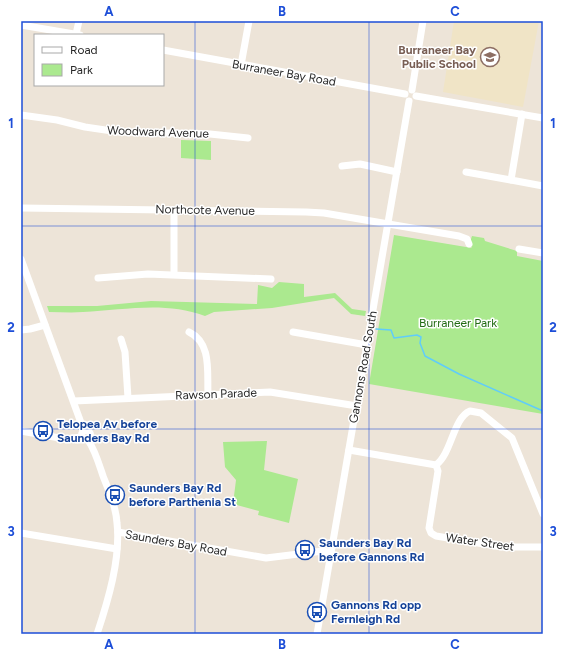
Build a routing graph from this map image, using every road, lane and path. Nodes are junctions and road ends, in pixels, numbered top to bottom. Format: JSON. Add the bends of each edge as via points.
{"nodes":[{"id":1,"x":78,"y":21,"type":"edge"},
{"id":2,"x":249,"y":21,"type":"edge"},
{"id":3,"x":423,"y":21,"type":"edge"},
{"id":4,"x":21,"y":25,"type":"edge"},
{"id":5,"x":72,"y":34,"type":"edge"},
{"id":6,"x":78,"y":34,"type":"edge"},
{"id":7,"x":164,"y":50,"type":"edge"},
{"id":8,"x":242,"y":65,"type":"junction"},
{"id":9,"x":414,"y":93,"type":"junction"},
{"id":10,"x":407,"y":98,"type":"junction"},
{"id":11,"x":522,"y":114,"type":"junction"},
{"id":12,"x":21,"y":116,"type":"edge"},
{"id":13,"x":543,"y":118,"type":"edge"},
{"id":14,"x":248,"y":138,"type":"dead end"},
{"id":15,"x":342,"y":166,"type":"dead end"},
{"id":16,"x":397,"y":172,"type":"junction"},
{"id":17,"x":466,"y":172,"type":"dead end"},
{"id":18,"x":511,"y":180,"type":"junction"},
{"id":19,"x":543,"y":186,"type":"edge"},
{"id":20,"x":21,"y":208,"type":"edge"},
{"id":21,"x":174,"y":210,"type":"junction"},
{"id":22,"x":388,"y":224,"type":"junction"},
{"id":23,"x":468,"y":240,"type":"dead end"},
{"id":24,"x":519,"y":249,"type":"dead end"},
{"id":25,"x":543,"y":253,"type":"edge"},
{"id":26,"x":21,"y":259,"type":"edge"},
{"id":27,"x":174,"y":274,"type":"junction"},
{"id":28,"x":98,"y":278,"type":"dead end"},
{"id":29,"x":271,"y":279,"type":"dead end"},
{"id":30,"x":45,"y":325,"type":"junction"},
{"id":31,"x":21,"y":330,"type":"edge"},
{"id":32,"x":189,"y":332,"type":"dead end"},
{"id":33,"x":293,"y":332,"type":"dead end"},
{"id":34,"x":122,"y":339,"type":"dead end"},
{"id":35,"x":367,"y":345,"type":"junction"},
{"id":36,"x":208,"y":394,"type":"junction"},
{"id":37,"x":128,"y":398,"type":"junction"},
{"id":38,"x":74,"y":401,"type":"junction"},
{"id":39,"x":357,"y":406,"type":"junction"},
{"id":40,"x":21,"y":431,"type":"edge"},
{"id":41,"x":85,"y":436,"type":"junction"},
{"id":42,"x":349,"y":450,"type":"junction"},
{"id":43,"x":436,"y":465,"type":"junction"},
{"id":44,"x":543,"y":514,"type":"edge"},
{"id":45,"x":118,"y":532,"type":"junction"},
{"id":46,"x":21,"y":533,"type":"edge"},
{"id":47,"x":543,"y":547,"type":"edge"},
{"id":48,"x":117,"y":549,"type":"junction"},
{"id":49,"x":332,"y":553,"type":"junction"},
{"id":50,"x":97,"y":634,"type":"edge"},
{"id":51,"x":317,"y":634,"type":"edge"}],
"edges":[{"from":1,"to":6,"type":"street"},
{"from":2,"to":8,"type":"street"},
{"from":3,"to":9,"type":"street"},
{"from":4,"to":5,"type":"street"},
{"from":7,"to":8,"type":"street","name":"Burraneer Bay Road"},
{"from":8,"to":10,"type":"street","name":"Burraneer Bay Road"},
{"from":9,"to":10,"type":"street","via":[[413,100]]},
{"from":9,"to":11,"type":"street"},
{"from":10,"to":16,"type":"street","name":"Gannons Road South"},
{"from":11,"to":13,"type":"street"},
{"from":11,"to":18,"type":"street"},
{"from":12,"to":14,"type":"street","name":"Woodward Avenue","via":[[119,132],[210,134]]},
{"from":15,"to":16,"type":"street","via":[[360,164]]},
{"from":16,"to":22,"type":"street","name":"Gannons Road South"},
{"from":17,"to":18,"type":"street"},
{"from":18,"to":19,"type":"street"},
{"from":20,"to":21,"type":"street","name":"Northcote Avenue"},
{"from":21,"to":22,"type":"street","name":"Northcote Avenue","via":[[306,212]]},
{"from":21,"to":27,"type":"street"},
{"from":22,"to":23,"type":"street","name":"Northcote Avenue","via":[[459,236]]},
{"from":22,"to":35,"type":"street","name":"Gannons Road South"},
{"from":24,"to":25,"type":"street"},
{"from":26,"to":30,"type":"street","name":"Saunders Bay Road"},
{"from":27,"to":28,"type":"street"},
{"from":27,"to":29,"type":"street"},
{"from":30,"to":31,"type":"street"},
{"from":30,"to":38,"type":"street","name":"Saunders Bay Road"},
{"from":32,"to":36,"type":"street","via":[[200,339],[204,347]]},
{"from":33,"to":35,"type":"street"},
{"from":34,"to":37,"type":"street"},
{"from":35,"to":39,"type":"street","name":"Gannons Road South"},
{"from":36,"to":37,"type":"street","name":"Rawson Parade"},
{"from":36,"to":39,"type":"street","name":"Rawson Parade","via":[[270,392]]},
{"from":37,"to":38,"type":"street","name":"Rawson Parade"},
{"from":38,"to":41,"type":"street","name":"Saunders Bay Road"},
{"from":39,"to":42,"type":"street","name":"Gannons Road South"},
{"from":40,"to":41,"type":"street","via":[[65,439]]},
{"from":41,"to":45,"type":"street","name":"Saunders Bay Road","via":[[110,493]]},
{"from":42,"to":43,"type":"street"},
{"from":42,"to":49,"type":"street","name":"Gannons Road South"},
{"from":43,"to":44,"type":"street","via":[[444,457],[463,416],[470,411],[481,412],[512,438]]},
{"from":43,"to":47,"type":"street","name":"Water Street","via":[[438,471],[429,528],[431,533],[502,547]]},
{"from":45,"to":48,"type":"street"},
{"from":45,"to":49,"type":"street","name":"Saunders Bay Road","via":[[266,558],[323,551]]},
{"from":46,"to":48,"type":"street"},
{"from":48,"to":50,"type":"street","via":[[104,613]]},
{"from":49,"to":51,"type":"street","name":"Gannons Road South"}]}
